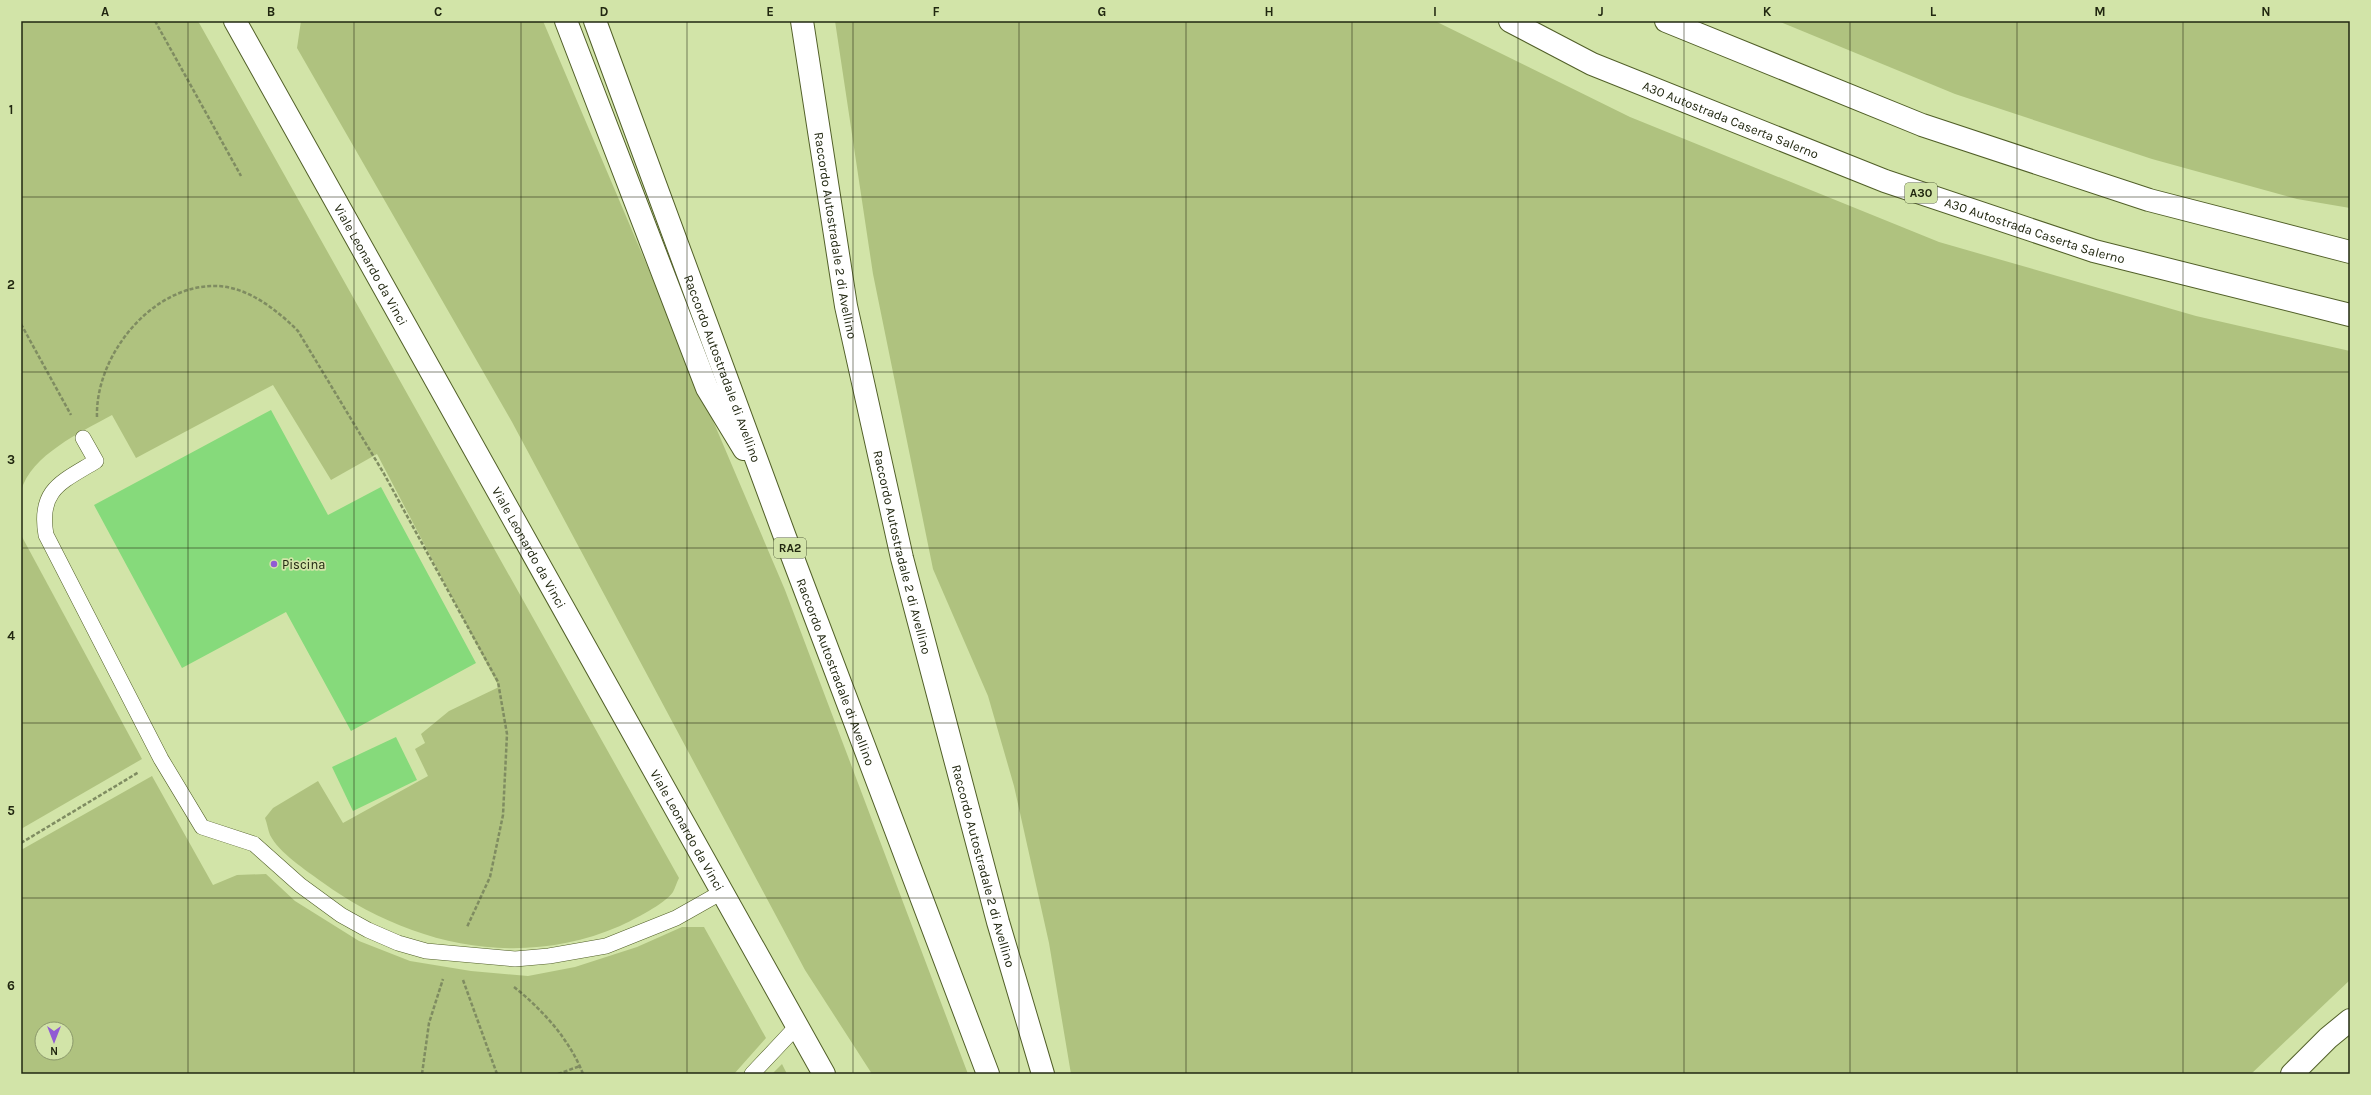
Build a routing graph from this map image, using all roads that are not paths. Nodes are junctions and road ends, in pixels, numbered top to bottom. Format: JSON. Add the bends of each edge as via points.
{"nodes":[{"id":1,"x":235,"y":21,"type":"edge"},
{"id":2,"x":566,"y":21,"type":"edge"},
{"id":3,"x":595,"y":21,"type":"edge"},
{"id":4,"x":802,"y":21,"type":"edge"},
{"id":5,"x":1510,"y":21,"type":"edge"},
{"id":6,"x":1666,"y":21,"type":"edge"},
{"id":7,"x":2350,"y":252,"type":"edge"},
{"id":8,"x":2350,"y":314,"type":"edge"},
{"id":9,"x":83,"y":438,"type":"road end"},
{"id":10,"x":772,"y":498,"type":"junction"},
{"id":11,"x":722,"y":892,"type":"junction"},
{"id":12,"x":2350,"y":1020,"type":"edge"},
{"id":13,"x":798,"y":1026,"type":"junction"},
{"id":14,"x":752,"y":1074,"type":"edge"},
{"id":15,"x":824,"y":1074,"type":"edge"},
{"id":16,"x":988,"y":1074,"type":"edge"},
{"id":17,"x":1043,"y":1074,"type":"edge"},
{"id":18,"x":2292,"y":1074,"type":"edge"}],
"edges":[{"from":1,"to":11,"type":"main road","name":"Viale Leonardo da Vinci"},
{"from":2,"to":10,"type":"main road","via":[[707,388]]},
{"from":3,"to":10,"type":"main road","name":"Raccordo Autostradale di Avellino","number":"RA2"},
{"from":4,"to":17,"type":"main road","name":"Raccordo Autostradale 2 di Avellino","via":[[846,306],[902,558],[998,922]]},
{"from":5,"to":8,"type":"main road","name":"A30 Autostrada Caserta Salerno","number":"A30","via":[[1592,64],[1885,181],[2094,251]]},
{"from":6,"to":7,"type":"main road","via":[[1922,125],[2149,200]]},
{"from":9,"to":11,"type":"lane","via":[[96,461],[52,490],[44,511],[46,535],[161,759],[202,827],[254,844],[300,885],[341,915],[368,930],[398,943],[456,960],[515,959],[578,953],[606,946],[676,918]]},
{"from":10,"to":16,"type":"main road","name":"Raccordo Autostradale di Avellino","number":"RA2"},
{"from":11,"to":13,"type":"main road","name":"Viale Leonardo da Vinci"},
{"from":12,"to":18,"type":"main road"},
{"from":13,"to":14,"type":"lane"},
{"from":13,"to":15,"type":"main road","name":"Viale Leonardo da Vinci"}]}
